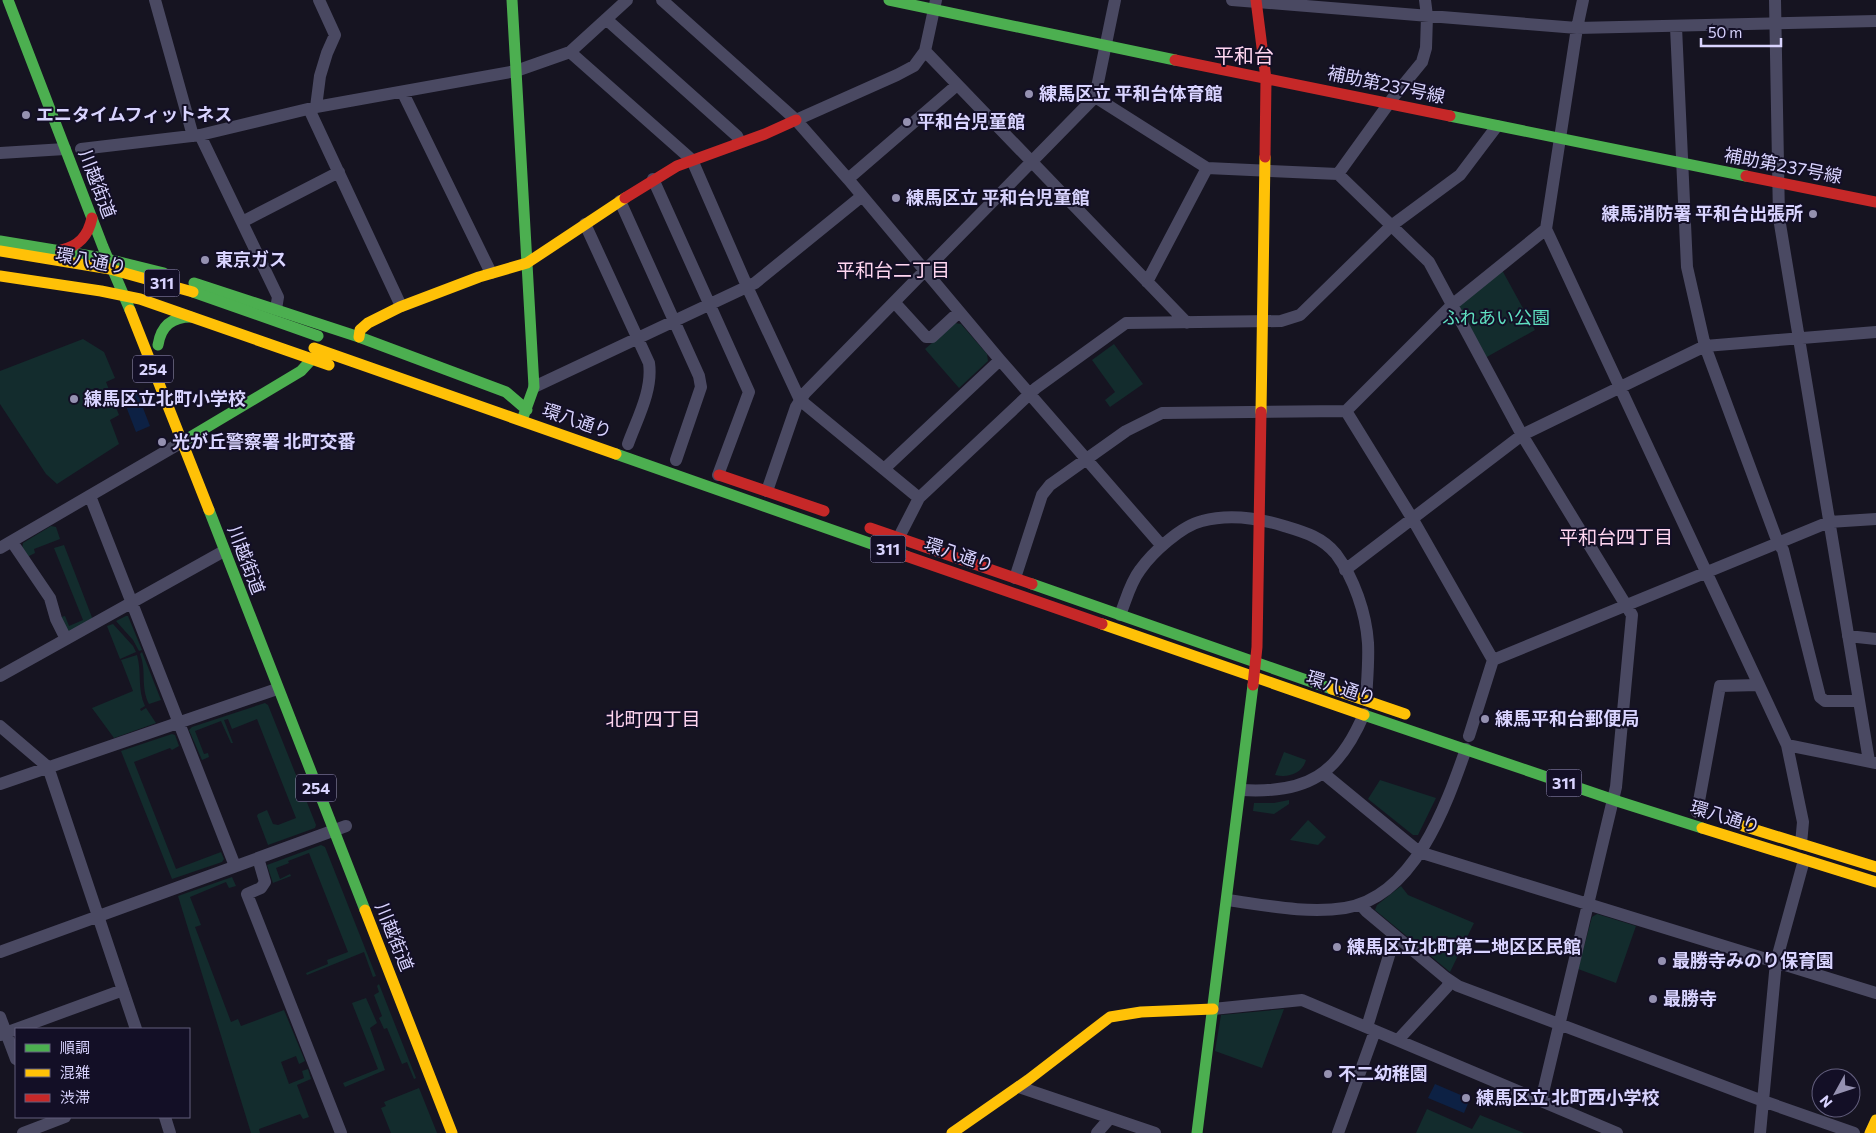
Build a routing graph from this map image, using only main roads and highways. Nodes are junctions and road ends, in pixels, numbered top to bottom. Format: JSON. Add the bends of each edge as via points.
{"nodes":[{"id":1,"x":8,"y":0,"type":"edge"},
{"id":2,"x":512,"y":0,"type":"edge"},
{"id":3,"x":889,"y":0,"type":"edge"},
{"id":4,"x":1256,"y":1,"type":"edge"},
{"id":5,"x":935,"y":5,"type":"edge"},
{"id":6,"x":1266,"y":79,"type":"junction"},
{"id":7,"x":796,"y":120,"type":"road end"},
{"id":8,"x":1876,"y":202,"type":"edge"},
{"id":9,"x":92,"y":218,"type":"junction"},
{"id":10,"x":0,"y":241,"type":"edge"},
{"id":11,"x":38,"y":246,"type":"junction"},
{"id":12,"x":120,"y":249,"type":"dead end"},
{"id":13,"x":61,"y":250,"type":"junction"},
{"id":14,"x":0,"y":251,"type":"edge"},
{"id":15,"x":108,"y":258,"type":"junction"},
{"id":16,"x":126,"y":262,"type":"junction"},
{"id":17,"x":527,"y":263,"type":"junction"},
{"id":18,"x":58,"y":272,"type":"dead end"},
{"id":19,"x":0,"y":276,"type":"edge"},
{"id":20,"x":33,"y":281,"type":"junction"},
{"id":21,"x":222,"y":291,"type":"junction"},
{"id":22,"x":125,"y":296,"type":"junction"},
{"id":23,"x":140,"y":300,"type":"junction"},
{"id":24,"x":145,"y":313,"type":"dead end"},
{"id":25,"x":191,"y":317,"type":"junction"},
{"id":26,"x":216,"y":325,"type":"junction"},
{"id":27,"x":151,"y":329,"type":"dead end"},
{"id":28,"x":359,"y":337,"type":"junction"},
{"id":29,"x":323,"y":338,"type":"dead end"},
{"id":30,"x":313,"y":353,"type":"junction"},
{"id":31,"x":411,"y":369,"type":"dead end"},
{"id":32,"x":531,"y":411,"type":"junction"},
{"id":33,"x":522,"y":421,"type":"junction"},
{"id":34,"x":191,"y":429,"type":"junction"},
{"id":35,"x":182,"y":442,"type":"junction"},
{"id":36,"x":198,"y":448,"type":"dead end"},
{"id":37,"x":714,"y":473,"type":"road end"},
{"id":38,"x":835,"y":515,"type":"dead end"},
{"id":39,"x":863,"y":525,"type":"dead end"},
{"id":40,"x":1255,"y":662,"type":"junction"},
{"id":41,"x":1254,"y":678,"type":"junction"},
{"id":42,"x":1412,"y":716,"type":"dead end"},
{"id":43,"x":1610,"y":785,"type":"road end"},
{"id":44,"x":1632,"y":792,"type":"dead end"},
{"id":45,"x":344,"y":821,"type":"road end"},
{"id":46,"x":1735,"y":824,"type":"dead end"},
{"id":47,"x":352,"y":840,"type":"dead end"},
{"id":48,"x":1876,"y":867,"type":"edge"},
{"id":49,"x":1876,"y":882,"type":"edge"},
{"id":50,"x":1214,"y":1009,"type":"junction"},
{"id":51,"x":1876,"y":1120,"type":"edge"},
{"id":52,"x":452,"y":1133,"type":"edge"},
{"id":53,"x":952,"y":1133,"type":"edge"},
{"id":54,"x":1197,"y":1133,"type":"edge"},
{"id":55,"x":1870,"y":1133,"type":"edge"}],
"edges":[{"from":1,"to":9,"type":"main road","name":"川越街道","number":"254"},
{"from":2,"to":17,"type":"main road"},
{"from":3,"to":5,"type":"main road","name":"補助第237号線"},
{"from":4,"to":6,"type":"main road"},
{"from":5,"to":6,"type":"main road","name":"補助第237号線","via":[[1106,46]]},
{"from":6,"to":8,"type":"main road","name":"補助第237号線"},
{"from":6,"to":40,"type":"main road"},
{"from":7,"to":17,"type":"main road","via":[[677,166]]},
{"from":9,"to":13,"type":"main road","via":[[89,229],[78,244]]},
{"from":9,"to":15,"type":"main road","name":"川越街道","number":"254"},
{"from":10,"to":11,"type":"main road"},
{"from":11,"to":13,"type":"main road"},
{"from":11,"to":20,"type":"main road"},
{"from":12,"to":16,"type":"main road"},
{"from":13,"to":15,"type":"main road"},
{"from":14,"to":29,"type":"main road","name":"環八通り","number":"311","bridge":true,"via":[[91,265],[145,278]]},
{"from":15,"to":16,"type":"main road"},
{"from":15,"to":22,"type":"main road","name":"川越街道","number":"254"},
{"from":16,"to":21,"type":"main road"},
{"from":16,"to":23,"type":"main road"},
{"from":17,"to":28,"type":"main road","via":[[401,306],[361,329]]},
{"from":17,"to":32,"type":"main road","via":[[534,387]]},
{"from":18,"to":30,"type":"main road","name":"環八通り","number":"311","via":[[165,296]]},
{"from":19,"to":20,"type":"main road"},
{"from":20,"to":22,"type":"main road"},
{"from":21,"to":26,"type":"main road","via":[[204,299],[203,308],[209,320]]},
{"from":21,"to":28,"type":"main road"},
{"from":22,"to":23,"type":"main road"},
{"from":22,"to":35,"type":"main road","name":"川越街道","number":"254"},
{"from":23,"to":24,"type":"main road"},
{"from":23,"to":25,"type":"main road"},
{"from":25,"to":26,"type":"main road"},
{"from":25,"to":27,"type":"main road","number":"254","via":[[177,317],[166,324],[160,332],[159,349]]},
{"from":26,"to":30,"type":"main road"},
{"from":28,"to":32,"type":"main road","via":[[506,392]]},
{"from":30,"to":33,"type":"main road","name":"環八通り","number":"311"},
{"from":30,"to":34,"type":"main road","via":[[301,371],[293,376]]},
{"from":31,"to":32,"type":"main road","name":"環八通り"},
{"from":32,"to":33,"type":"main road"},
{"from":33,"to":41,"type":"main road","name":"環八通り","number":"311"},
{"from":34,"to":35,"type":"main road"},
{"from":34,"to":36,"type":"main road"},
{"from":35,"to":52,"type":"main road","name":"川越街道","number":"254"},
{"from":37,"to":38,"type":"main road"},
{"from":39,"to":40,"type":"main road","name":"環八通り","number":"311"},
{"from":40,"to":41,"type":"main road"},
{"from":40,"to":42,"type":"main road","name":"環八通り","number":"311"},
{"from":41,"to":49,"type":"main road","name":"環八通り","number":"311","via":[[1613,800]]},
{"from":41,"to":50,"type":"main road"},
{"from":43,"to":44,"type":"main road"},
{"from":45,"to":47,"type":"main road"},
{"from":46,"to":48,"type":"main road","name":"環八通り"},
{"from":50,"to":53,"type":"main road","via":[[1141,1012],[1110,1017],[1019,1087]]},
{"from":50,"to":54,"type":"main road"},
{"from":51,"to":55,"type":"main road"}]}
